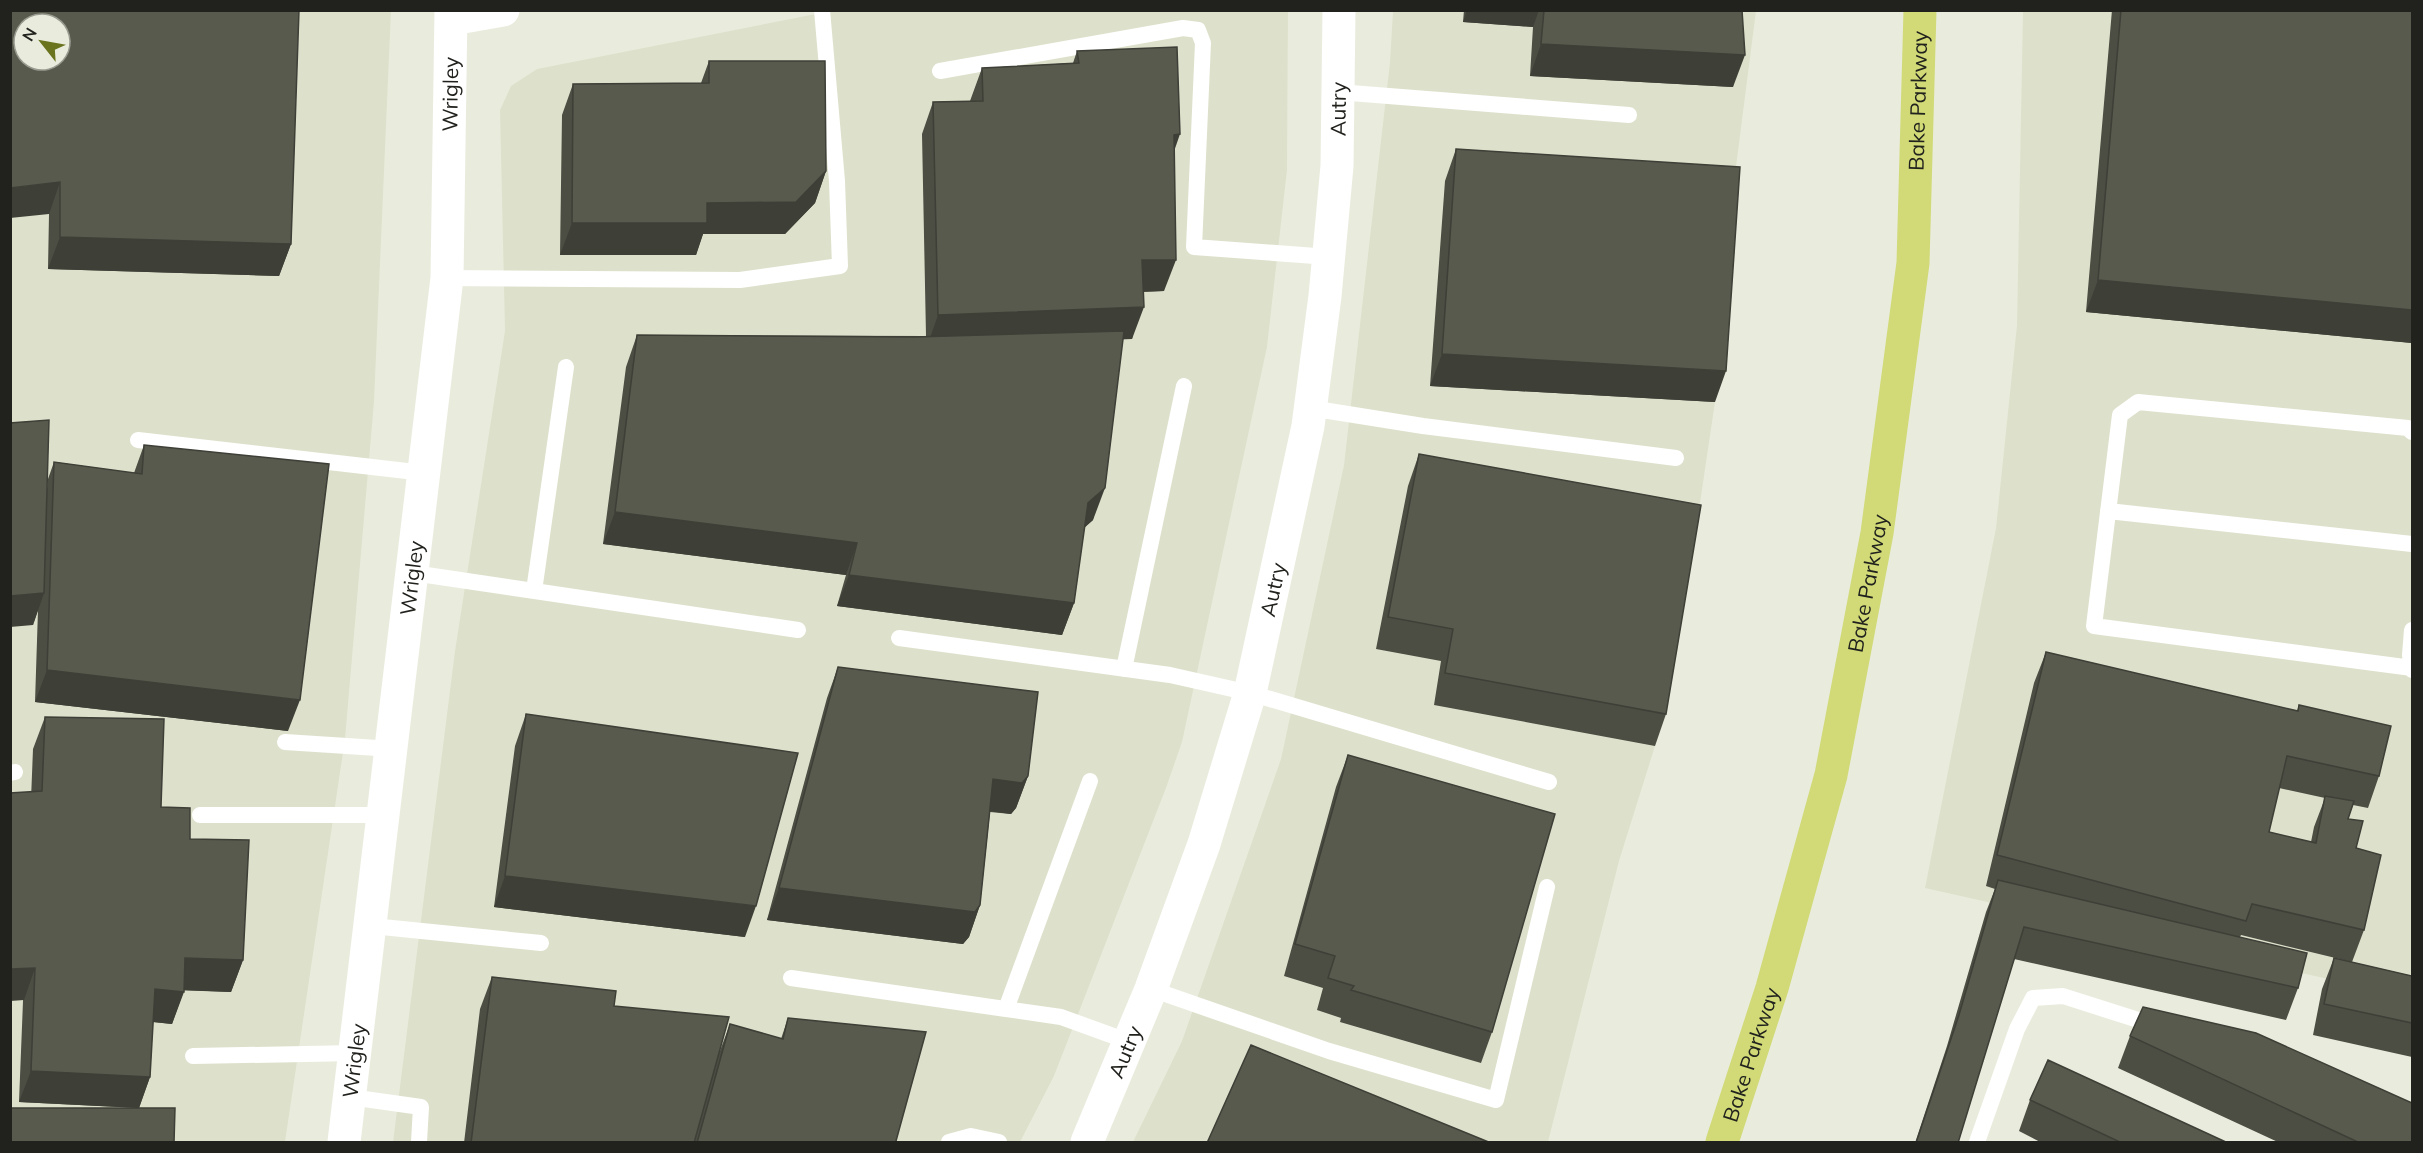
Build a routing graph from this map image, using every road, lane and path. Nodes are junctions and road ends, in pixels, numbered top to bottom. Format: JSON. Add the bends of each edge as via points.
{"nodes":[{"id":1,"x":503,"y":10,"type":"edge"},
{"id":2,"x":822,"y":10,"type":"edge"},
{"id":3,"x":1339,"y":10,"type":"edge"},
{"id":4,"x":1920,"y":10,"type":"edge"},
{"id":5,"x":452,"y":15,"type":"edge"},
{"id":6,"x":940,"y":71,"type":"dead end"},
{"id":7,"x":1338,"y":92,"type":"junction"},
{"id":8,"x":1629,"y":115,"type":"dead end"},
{"id":9,"x":1329,"y":257,"type":"junction"},
{"id":10,"x":447,"y":278,"type":"junction"},
{"id":11,"x":566,"y":367,"type":"dead end"},
{"id":12,"x":1184,"y":386,"type":"dead end"},
{"id":13,"x":1310,"y":408,"type":"junction"},
{"id":14,"x":2412,"y":432,"type":"edge"},
{"id":15,"x":138,"y":440,"type":"dead end"},
{"id":16,"x":1676,"y":458,"type":"dead end"},
{"id":17,"x":424,"y":473,"type":"junction"},
{"id":18,"x":2108,"y":510,"type":"junction"},
{"id":19,"x":2412,"y":544,"type":"edge"},
{"id":20,"x":413,"y":573,"type":"junction"},
{"id":21,"x":534,"y":591,"type":"junction"},
{"id":22,"x":798,"y":630,"type":"dead end"},
{"id":23,"x":2412,"y":630,"type":"edge"},
{"id":24,"x":899,"y":638,"type":"dead end"},
{"id":25,"x":1124,"y":669,"type":"junction"},
{"id":26,"x":2412,"y":669,"type":"edge"},
{"id":27,"x":1250,"y":693,"type":"junction"},
{"id":28,"x":285,"y":742,"type":"dead end"},
{"id":29,"x":393,"y":749,"type":"junction"},
{"id":30,"x":1090,"y":781,"type":"dead end"},
{"id":31,"x":1549,"y":782,"type":"dead end"},
{"id":32,"x":200,"y":814,"type":"dead end"},
{"id":33,"x":385,"y":815,"type":"junction"},
{"id":34,"x":1547,"y":887,"type":"dead end"},
{"id":35,"x":372,"y":926,"type":"junction"},
{"id":36,"x":541,"y":943,"type":"dead end"},
{"id":37,"x":791,"y":978,"type":"dead end"},
{"id":38,"x":1151,"y":989,"type":"junction"},
{"id":39,"x":1006,"y":1010,"type":"junction"},
{"id":40,"x":2176,"y":1032,"type":"edge"},
{"id":41,"x":1130,"y":1042,"type":"junction"},
{"id":42,"x":356,"y":1053,"type":"junction"},
{"id":43,"x":193,"y":1056,"type":"dead end"},
{"id":44,"x":350,"y":1097,"type":"junction"},
{"id":45,"x":344,"y":1143,"type":"edge"},
{"id":46,"x":419,"y":1143,"type":"edge"},
{"id":47,"x":948,"y":1143,"type":"edge"},
{"id":48,"x":999,"y":1143,"type":"edge"},
{"id":49,"x":1087,"y":1143,"type":"edge"},
{"id":50,"x":1722,"y":1143,"type":"edge"},
{"id":51,"x":1977,"y":1143,"type":"edge"}],
"edges":[{"from":1,"to":5,"type":"street"},
{"from":2,"to":10,"type":"lane","via":[[840,266],[741,280]]},
{"from":3,"to":7,"type":"street","name":"Autry"},
{"from":4,"to":50,"type":"main road","name":"Bake Parkway","via":[[1913,263],[1877,532],[1831,775],[1772,988]]},
{"from":5,"to":10,"type":"street","name":"Wrigley"},
{"from":6,"to":9,"type":"lane","via":[[1183,27],[1198,30],[1203,43],[1194,247]]},
{"from":7,"to":8,"type":"lane"},
{"from":7,"to":9,"type":"street","name":"Autry","via":[[1337,166]]},
{"from":9,"to":13,"type":"street","name":"Autry"},
{"from":10,"to":17,"type":"street","name":"Wrigley"},
{"from":11,"to":21,"type":"lane"},
{"from":12,"to":25,"type":"lane"},
{"from":13,"to":16,"type":"lane"},
{"from":13,"to":27,"type":"street","name":"Autry"},
{"from":14,"to":18,"type":"lane","via":[[2408,428],[2138,402],[2120,415]]},
{"from":15,"to":17,"type":"lane"},
{"from":17,"to":20,"type":"street","name":"Wrigley"},
{"from":18,"to":19,"type":"lane"},
{"from":18,"to":26,"type":"lane","via":[[2094,626]]},
{"from":20,"to":21,"type":"lane"},
{"from":20,"to":29,"type":"street","name":"Wrigley"},
{"from":21,"to":22,"type":"lane"},
{"from":23,"to":26,"type":"lane"},
{"from":24,"to":25,"type":"lane"},
{"from":25,"to":27,"type":"lane"},
{"from":27,"to":31,"type":"lane"},
{"from":27,"to":38,"type":"street","name":"Autry","via":[[1204,844]]},
{"from":28,"to":29,"type":"lane"},
{"from":29,"to":33,"type":"street","name":"Wrigley"},
{"from":30,"to":39,"type":"lane"},
{"from":32,"to":33,"type":"lane"},
{"from":33,"to":35,"type":"street","name":"Wrigley"},
{"from":34,"to":38,"type":"lane","via":[[1496,1100],[1329,1051]]},
{"from":35,"to":36,"type":"lane"},
{"from":35,"to":42,"type":"street","name":"Wrigley"},
{"from":37,"to":39,"type":"lane"},
{"from":38,"to":41,"type":"street","name":"Autry"},
{"from":39,"to":41,"type":"lane","via":[[1061,1017]]},
{"from":40,"to":51,"type":"lane","via":[[2063,996],[2033,998],[2017,1029]]},
{"from":41,"to":49,"type":"street","name":"Autry"},
{"from":42,"to":43,"type":"lane"},
{"from":42,"to":44,"type":"street","name":"Wrigley"},
{"from":44,"to":45,"type":"street","name":"Wrigley"},
{"from":44,"to":46,"type":"lane","via":[[421,1107]]},
{"from":47,"to":48,"type":"lane","via":[[971,1136]]}]}
